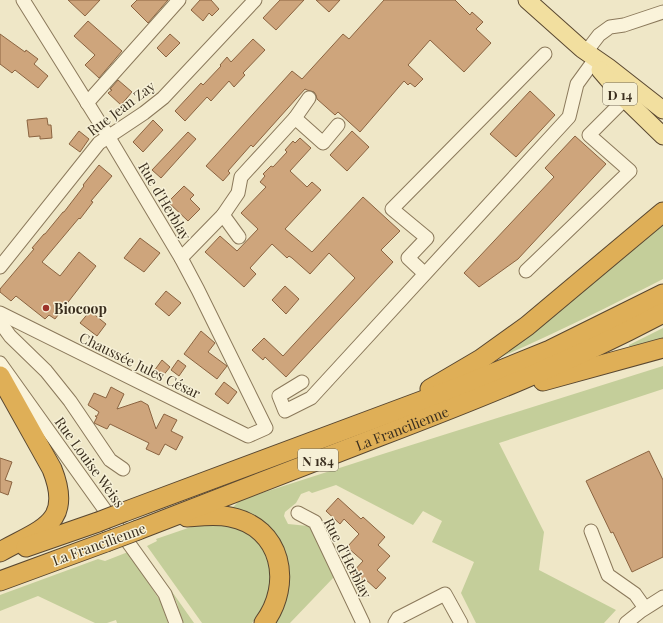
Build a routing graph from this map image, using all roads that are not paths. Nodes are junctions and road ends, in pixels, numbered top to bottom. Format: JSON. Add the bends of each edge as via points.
{"nodes":[{"id":1,"x":23,"y":0,"type":"edge"},
{"id":2,"x":178,"y":0,"type":"edge"},
{"id":3,"x":255,"y":0,"type":"edge"},
{"id":4,"x":529,"y":1,"type":"edge"},
{"id":5,"x":663,"y":12,"type":"edge"},
{"id":6,"x":545,"y":54,"type":"dead end"},
{"id":7,"x":587,"y":54,"type":"junction"},
{"id":8,"x":309,"y":98,"type":"dead end"},
{"id":9,"x":625,"y":99,"type":"junction"},
{"id":10,"x":87,"y":103,"type":"junction"},
{"id":11,"x":663,"y":110,"type":"edge"},
{"id":12,"x":295,"y":118,"type":"junction"},
{"id":13,"x":338,"y":125,"type":"dead end"},
{"id":14,"x":108,"y":136,"type":"junction"},
{"id":15,"x":663,"y":136,"type":"edge"},
{"id":16,"x":663,"y":212,"type":"edge"},
{"id":17,"x":223,"y":215,"type":"junction"},
{"id":18,"x":240,"y":237,"type":"dead end"},
{"id":19,"x":181,"y":258,"type":"junction"},
{"id":20,"x":0,"y":267,"type":"edge"},
{"id":21,"x":526,"y":271,"type":"dead end"},
{"id":22,"x":424,"y":274,"type":"junction"},
{"id":23,"x":663,"y":294,"type":"edge"},
{"id":24,"x":0,"y":313,"type":"edge"},
{"id":25,"x":663,"y":313,"type":"edge"},
{"id":26,"x":0,"y":322,"type":"edge"},
{"id":27,"x":663,"y":348,"type":"edge"},
{"id":28,"x":0,"y":363,"type":"edge"},
{"id":29,"x":0,"y":376,"type":"edge"},
{"id":30,"x":302,"y":382,"type":"dead end"},
{"id":31,"x":473,"y":400,"type":"junction"},
{"id":32,"x":391,"y":413,"type":"junction"},
{"id":33,"x":266,"y":428,"type":"joint"},
{"id":34,"x":123,"y":470,"type":"dead end"},
{"id":35,"x":298,"y":513,"type":"dead end"},
{"id":36,"x":164,"y":520,"type":"junction"},
{"id":37,"x":591,"y":531,"type":"dead end"},
{"id":38,"x":0,"y":552,"type":"edge"},
{"id":39,"x":0,"y":556,"type":"edge"},
{"id":40,"x":0,"y":581,"type":"edge"},
{"id":41,"x":663,"y":597,"type":"edge"},
{"id":42,"x":645,"y":608,"type":"junction"},
{"id":43,"x":176,"y":623,"type":"edge"},
{"id":44,"x":264,"y":623,"type":"edge"},
{"id":45,"x":363,"y":623,"type":"edge"},
{"id":46,"x":395,"y":623,"type":"edge"},
{"id":47,"x":461,"y":623,"type":"edge"},
{"id":48,"x":626,"y":623,"type":"edge"}],
"edges":[{"from":1,"to":10,"type":"street","name":"Rue d'Herblay"},
{"from":2,"to":10,"type":"street"},
{"from":3,"to":14,"type":"street","name":"Rue Jean Zay","via":[[163,98]]},
{"from":4,"to":7,"type":"main road","number":"D 14"},
{"from":5,"to":7,"type":"street","via":[[610,27],[600,35]]},
{"from":6,"to":22,"type":"street","via":[[392,209],[427,238],[408,258]]},
{"from":7,"to":9,"type":"main road","number":"D 14"},
{"from":7,"to":11,"type":"main road","number":"D 14"},
{"from":7,"to":22,"type":"street","via":[[569,117]]},
{"from":8,"to":12,"type":"street"},
{"from":9,"to":15,"type":"main road","number":"D 14"},
{"from":9,"to":21,"type":"street","via":[[589,135],[630,171]]},
{"from":10,"to":14,"type":"street","name":"Rue d'Herblay"},
{"from":12,"to":13,"type":"street","via":[[323,143]]},
{"from":12,"to":17,"type":"street","via":[[241,177],[238,193]]},
{"from":14,"to":19,"type":"street","name":"Rue d'Herblay"},
{"from":14,"to":20,"type":"street","name":"Rue Jean Zay","via":[[99,143]]},
{"from":16,"to":32,"type":"highway","via":[[528,326],[481,359]]},
{"from":17,"to":18,"type":"street"},
{"from":17,"to":19,"type":"street"},
{"from":19,"to":33,"type":"street","name":"Rue d'Herblay"},
{"from":22,"to":30,"type":"street","via":[[311,398],[286,411],[279,396]]},
{"from":23,"to":32,"type":"highway","name":"La Francilienne","number":"N 184","via":[[550,350]]},
{"from":24,"to":33,"type":"street","name":"Chaussée Jules César","via":[[248,436]]},
{"from":25,"to":31,"type":"highway","name":"La Francilienne","number":"N 184","via":[[552,367]]},
{"from":26,"to":34,"type":"street","via":[[10,336],[46,371],[110,460]]},
{"from":27,"to":31,"type":"highway"},
{"from":28,"to":43,"type":"street","name":"Rue Louise Weiss","via":[[165,594]]},
{"from":29,"to":38,"type":"highway","via":[[52,470],[60,496],[55,516],[48,524]]},
{"from":31,"to":36,"type":"highway","name":"La Francilienne","number":"N 184"},
{"from":32,"to":39,"type":"highway","name":"La Francilienne","number":"N 184","bridge":true},
{"from":35,"to":45,"type":"street","name":"Rue d'Herblay","via":[[314,522]]},
{"from":36,"to":40,"type":"highway","name":"La Francilienne","number":"N 184","bridge":true},
{"from":36,"to":44,"type":"highway","via":[[216,515],[230,517],[252,525],[260,531],[275,552],[280,578],[278,596]]},
{"from":37,"to":42,"type":"street","via":[[608,575],[635,594]]},
{"from":41,"to":42,"type":"street"},
{"from":42,"to":48,"type":"street"},
{"from":46,"to":47,"type":"street","via":[[398,618],[446,594]]}]}
